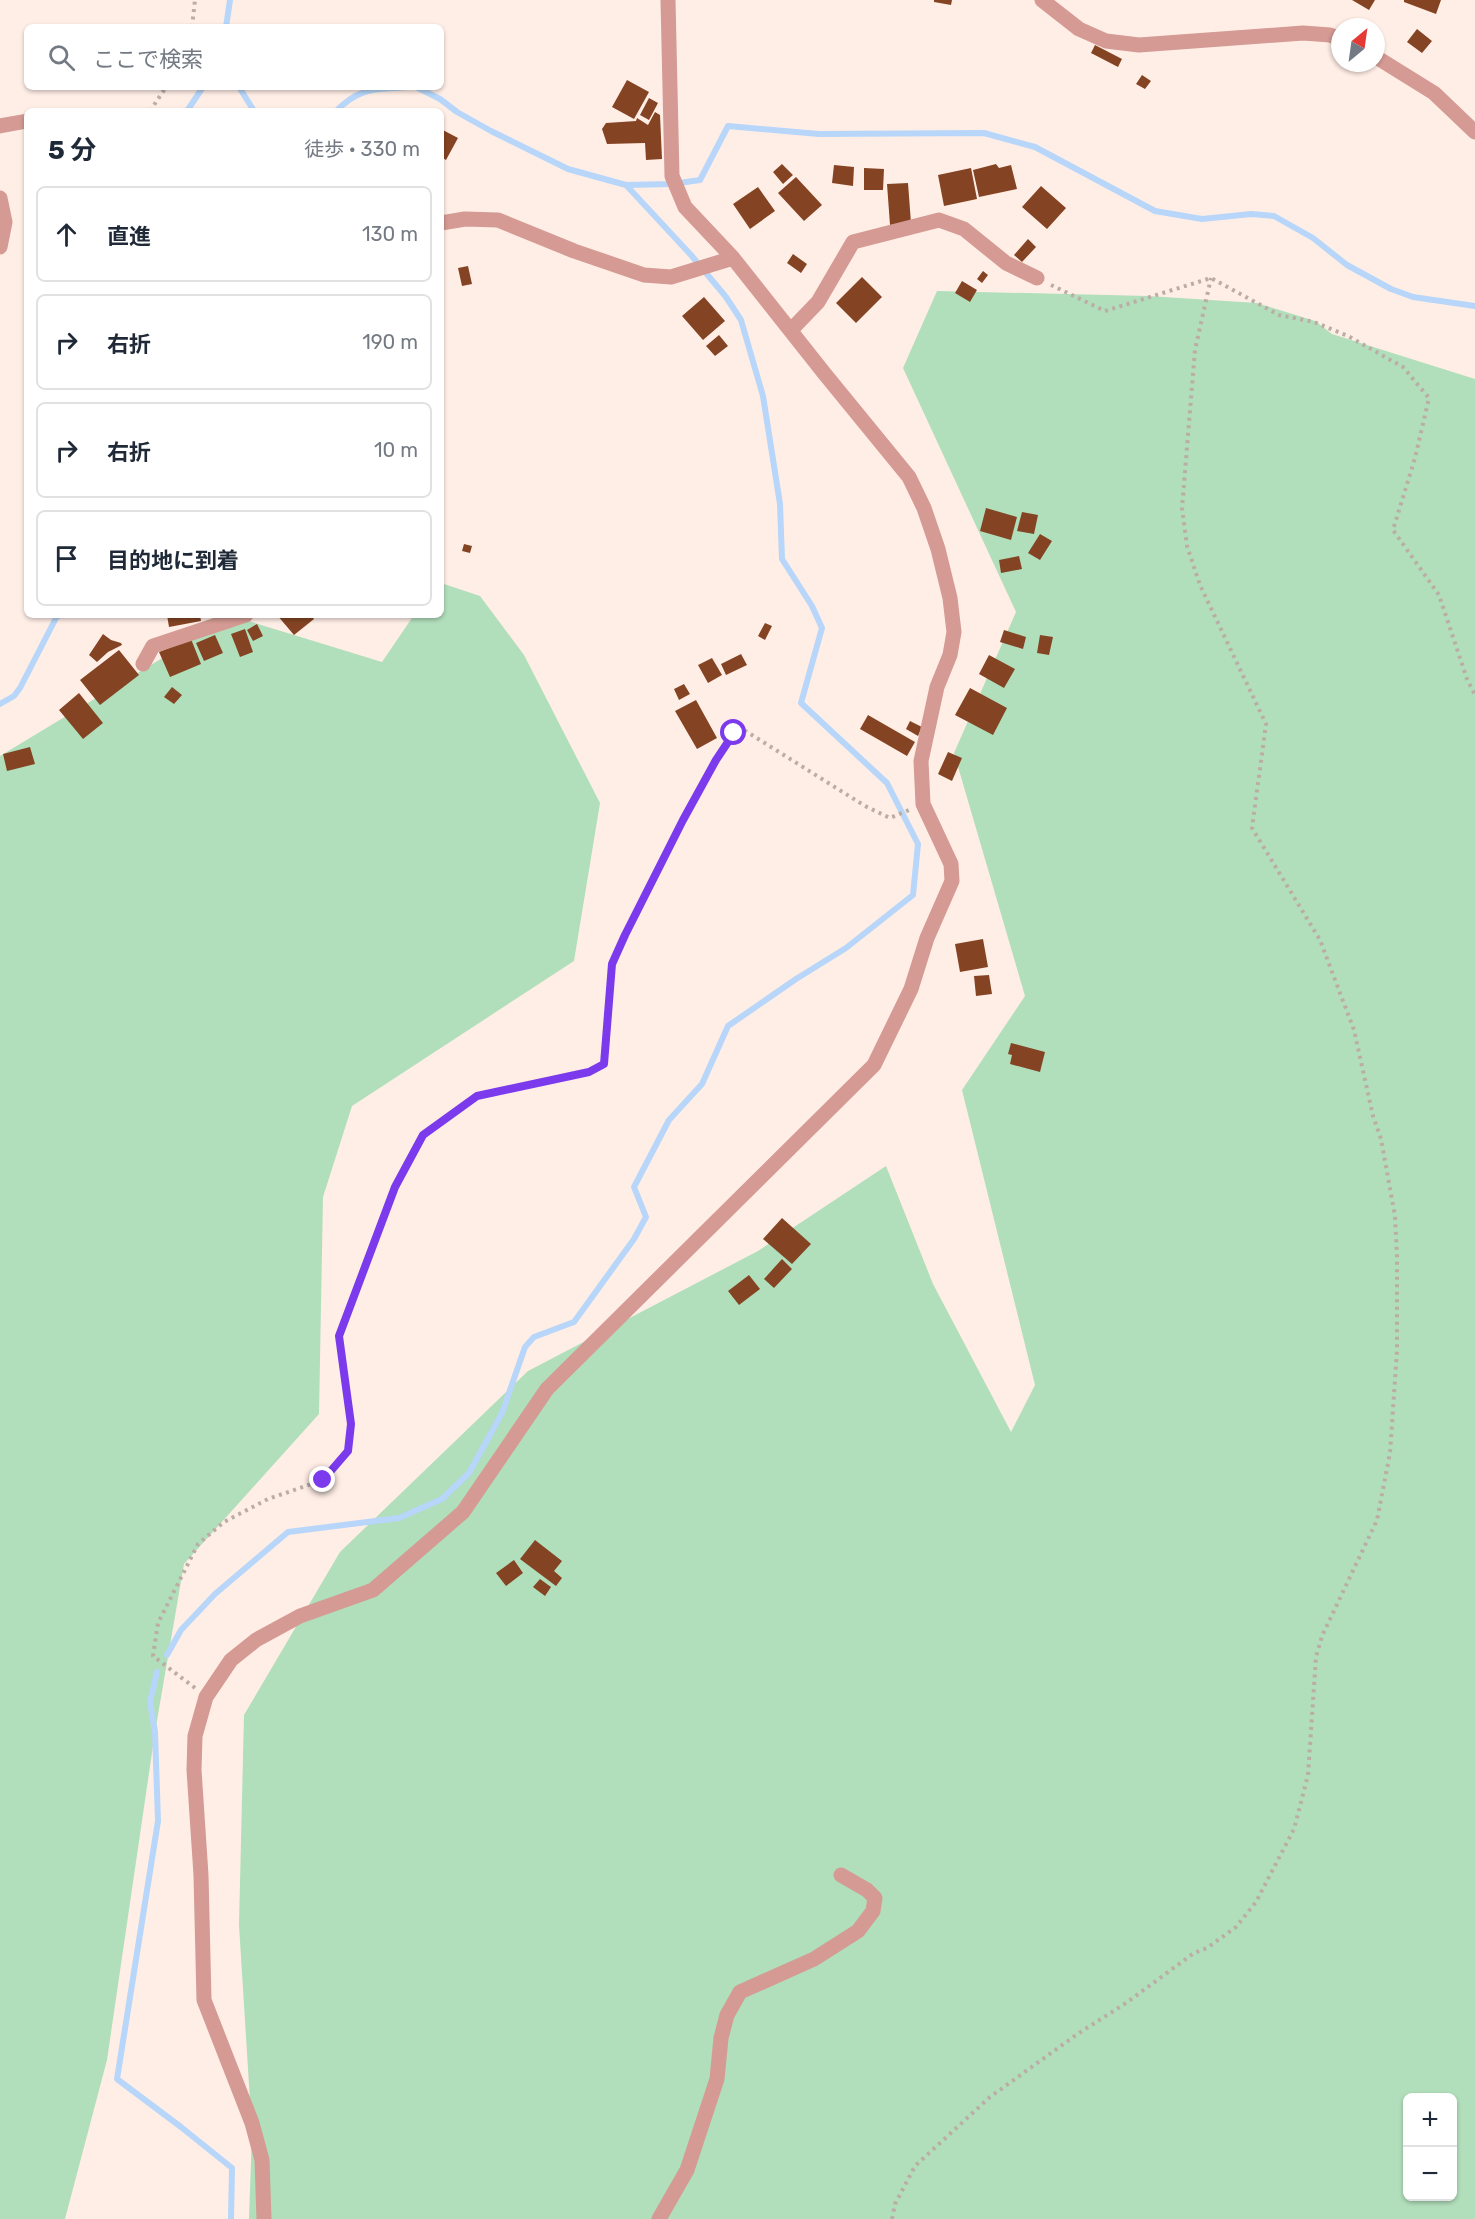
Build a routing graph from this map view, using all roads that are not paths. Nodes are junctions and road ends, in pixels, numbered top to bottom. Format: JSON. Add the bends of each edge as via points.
{"nodes":[{"id":1,"x":668,"y":0,"type":"edge"},
{"id":2,"x":1042,"y":0,"type":"edge"},
{"id":3,"x":1331,"y":35,"type":"edge"},
{"id":4,"x":1385,"y":63,"type":"edge"},
{"id":5,"x":24,"y":122,"type":"edge"},
{"id":6,"x":0,"y":126,"type":"edge"},
{"id":7,"x":1475,"y":132,"type":"edge"},
{"id":8,"x":0,"y":198,"type":"edge"},
{"id":9,"x":444,"y":222,"type":"edge"},
{"id":10,"x":0,"y":247,"type":"edge"},
{"id":11,"x":733,"y":258,"type":"junction"},
{"id":12,"x":1037,"y":278,"type":"road end"},
{"id":13,"x":791,"y":330,"type":"junction"},
{"id":14,"x":237,"y":618,"type":"edge"},
{"id":15,"x":143,"y":664,"type":"dead end"},
{"id":16,"x":841,"y":1875,"type":"dead end"},
{"id":17,"x":264,"y":2219,"type":"edge"},
{"id":18,"x":659,"y":2219,"type":"edge"}],
"edges":[{"from":1,"to":11,"type":"street","via":[[672,176],[685,207]]},
{"from":2,"to":3,"type":"street","via":[[1079,29],[1106,41],[1139,45],[1303,33]]},
{"from":4,"to":7,"type":"street","via":[[1434,93]]},
{"from":5,"to":6,"type":"street"},
{"from":8,"to":10,"type":"street","via":[[5,222]]},
{"from":9,"to":11,"type":"street","via":[[498,220],[644,275],[671,277]]},
{"from":11,"to":13,"type":"street"},
{"from":12,"to":13,"type":"street","via":[[1006,263],[964,229],[939,220],[853,242],[818,302]]},
{"from":13,"to":17,"type":"street","via":[[909,477],[938,549],[954,632],[921,761],[923,804],[951,864],[952,881],[927,938],[911,989],[874,1065],[547,1389],[464,1512],[373,1590],[300,1616],[256,1640],[231,1660],[206,1697],[195,1736],[194,1770],[204,2000],[262,2160]]},
{"from":14,"to":15,"type":"street","via":[[153,646]]},
{"from":16,"to":18,"type":"street","via":[[875,1898],[873,1911],[858,1931],[814,1959],[740,1992],[727,2015],[717,2079],[687,2170]]}]}
